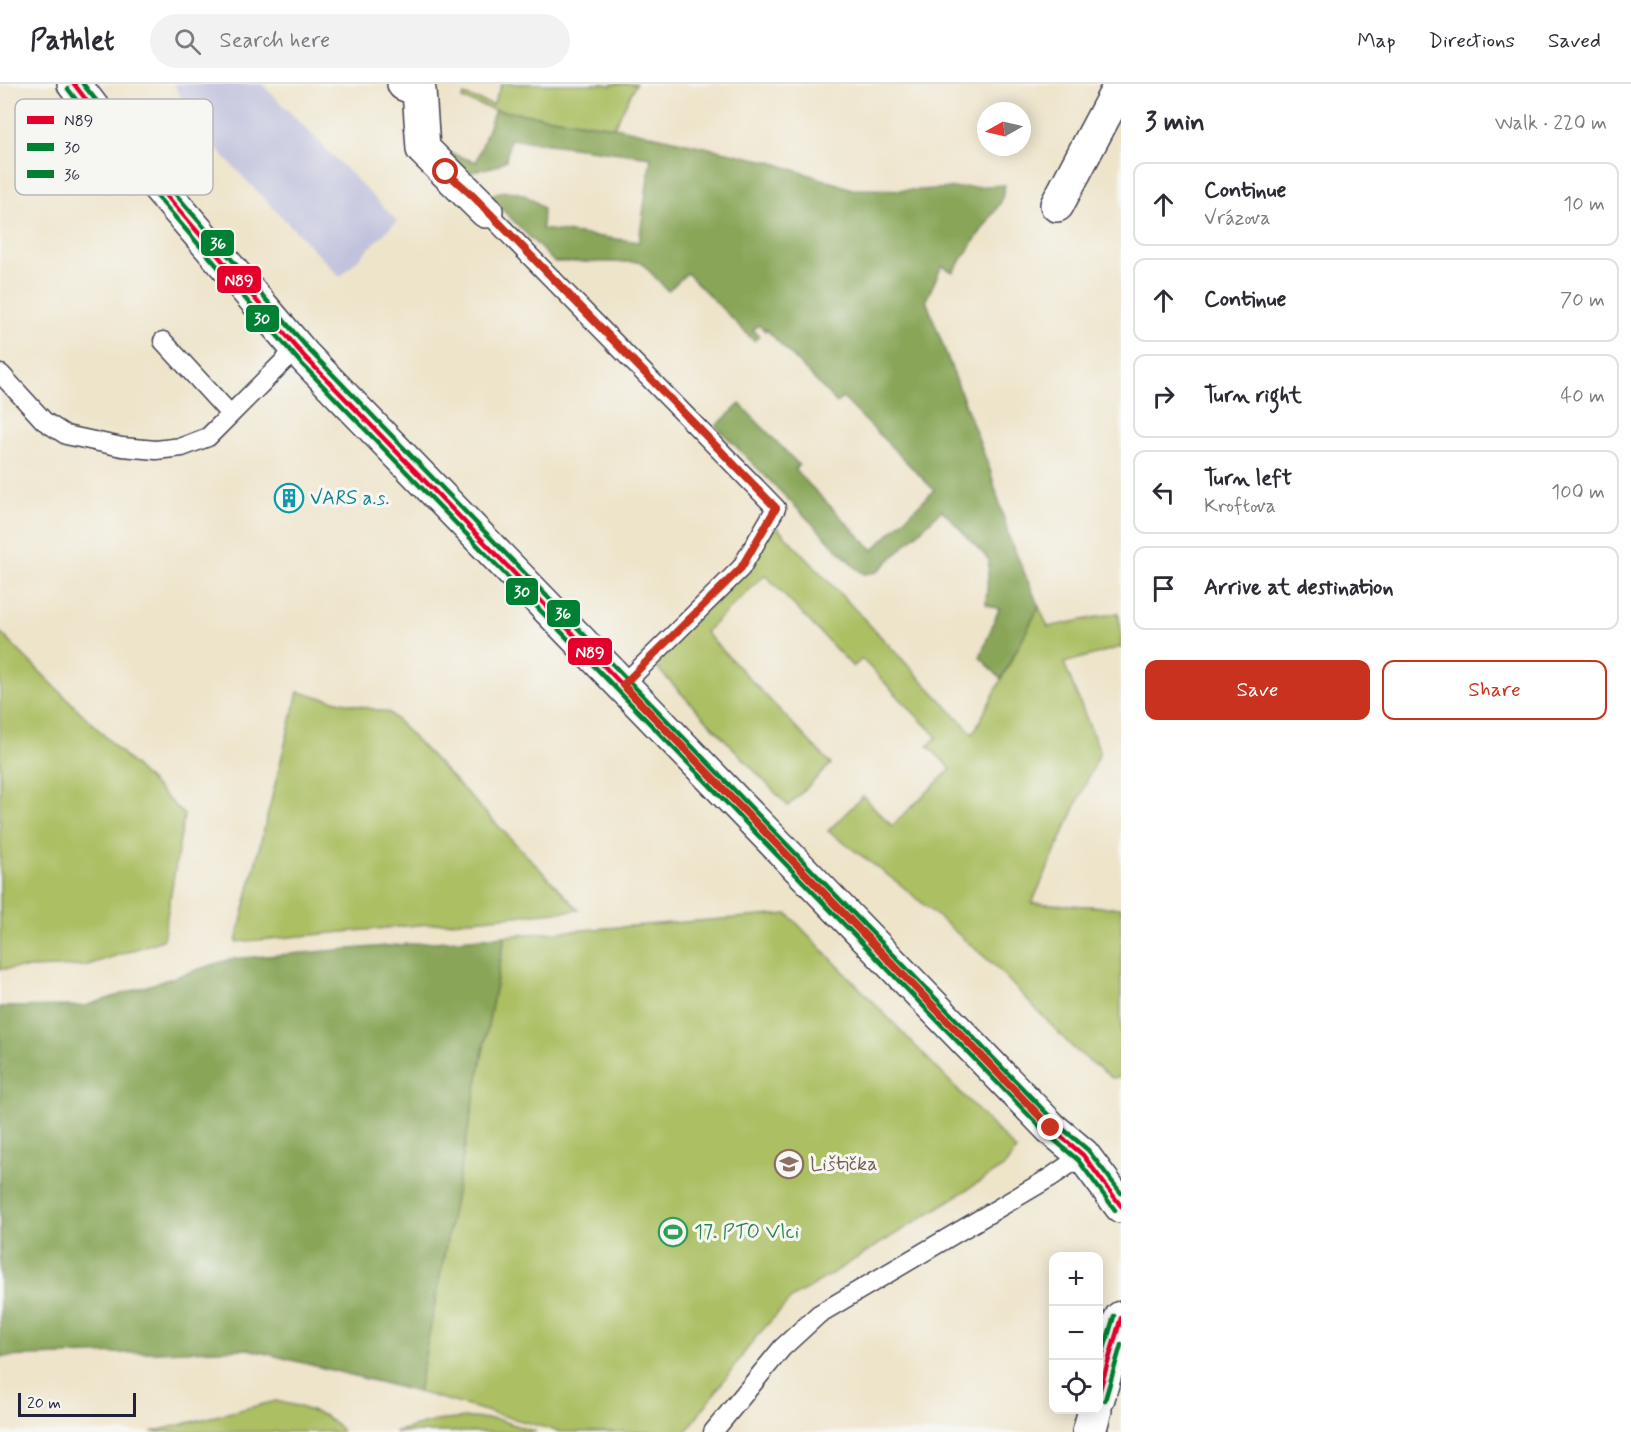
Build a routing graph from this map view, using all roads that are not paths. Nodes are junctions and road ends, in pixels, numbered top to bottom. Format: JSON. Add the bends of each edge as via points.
{"nodes":[{"id":1,"x":74,"y":84,"type":"edge"},
{"id":2,"x":1120,"y":84,"type":"edge"},
{"id":3,"x":415,"y":86,"type":"edge"},
{"id":4,"x":85,"y":99,"type":"edge"},
{"id":5,"x":166,"y":195,"type":"edge"},
{"id":6,"x":1057,"y":205,"type":"dead end"},
{"id":7,"x":486,"y":211,"type":"joint"},
{"id":8,"x":163,"y":341,"type":"dead end"},
{"id":9,"x":297,"y":348,"type":"junction"},
{"id":10,"x":1,"y":374,"type":"edge"},
{"id":11,"x":231,"y":414,"type":"junction"},
{"id":12,"x":623,"y":685,"type":"junction"},
{"id":13,"x":1083,"y":1155,"type":"junction"},
{"id":14,"x":1121,"y":1206,"type":"edge"},
{"id":15,"x":1121,"y":1318,"type":"edge"},
{"id":16,"x":1103,"y":1381,"type":"edge"},
{"id":17,"x":1094,"y":1414,"type":"edge"},
{"id":18,"x":713,"y":1432,"type":"edge"},
{"id":19,"x":1089,"y":1432,"type":"edge"}],
"edges":[{"from":1,"to":4,"type":"street"},
{"from":2,"to":6,"type":"street"},
{"from":3,"to":7,"type":"street","via":[[423,149]]},
{"from":5,"to":9,"type":"street"},
{"from":7,"to":12,"type":"lane","via":[[776,508],[741,568]]},
{"from":8,"to":11,"type":"lane"},
{"from":9,"to":11,"type":"lane"},
{"from":9,"to":12,"type":"street"},
{"from":10,"to":11,"type":"lane","via":[[44,421],[66,435],[122,447],[182,447],[208,437]]},
{"from":12,"to":13,"type":"street","via":[[1051,1128]]},
{"from":13,"to":14,"type":"street"},
{"from":13,"to":18,"type":"lane","via":[[819,1314],[782,1348]]},
{"from":15,"to":16,"type":"street"},
{"from":17,"to":19,"type":"street"}]}
